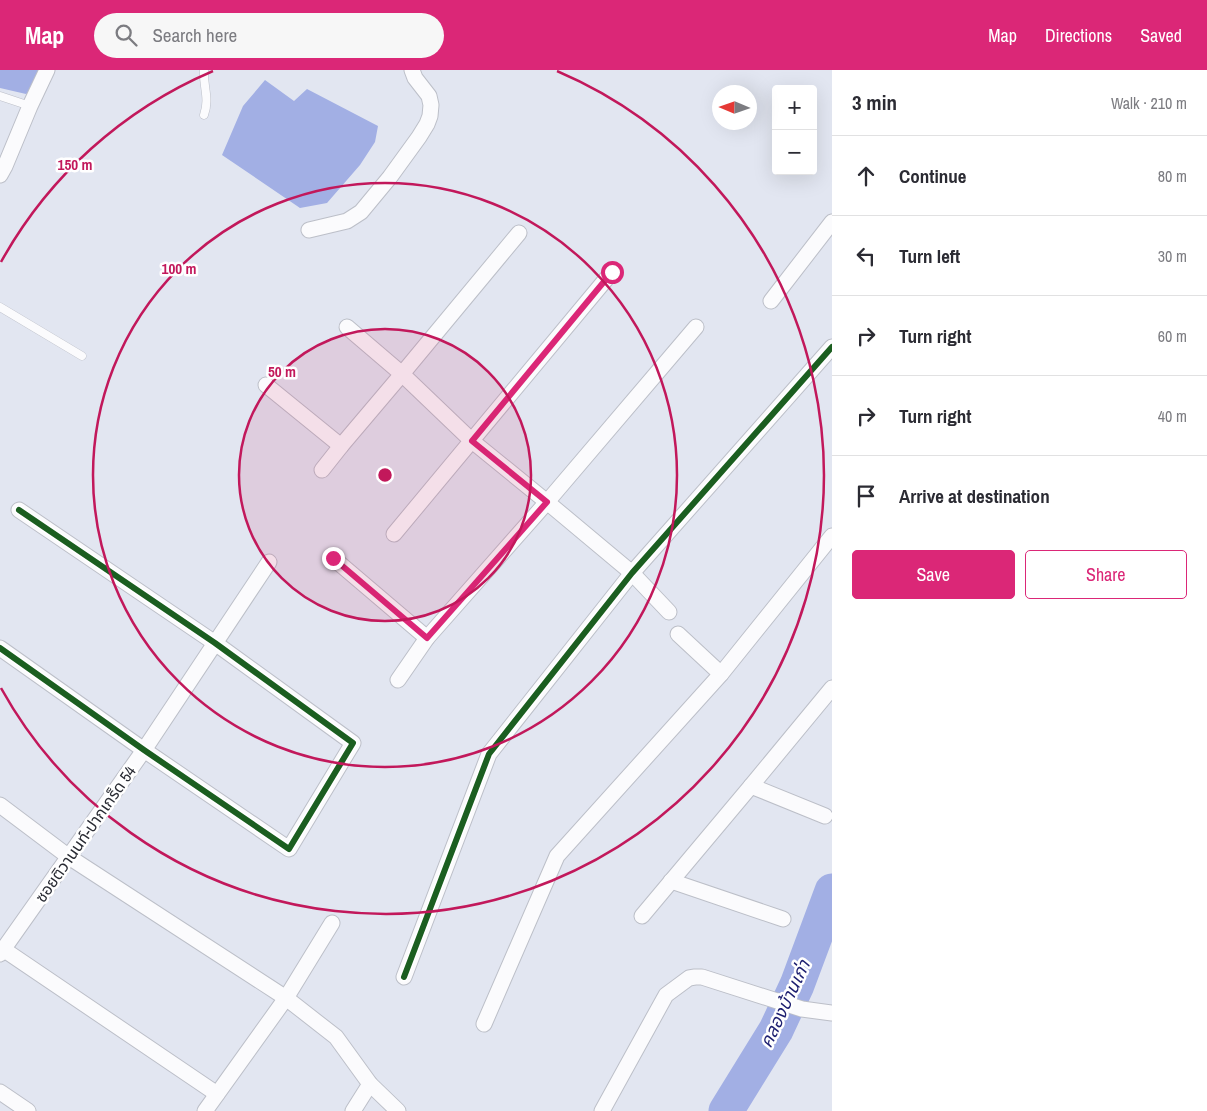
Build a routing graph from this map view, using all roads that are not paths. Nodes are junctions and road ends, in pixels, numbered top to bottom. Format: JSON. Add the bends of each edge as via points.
{"nodes":[{"id":1,"x":47,"y":70,"type":"edge"},
{"id":2,"x":204,"y":70,"type":"edge"},
{"id":3,"x":412,"y":70,"type":"edge"},
{"id":4,"x":0,"y":96,"type":"edge"},
{"id":5,"x":30,"y":106,"type":"junction"},
{"id":6,"x":204,"y":115,"type":"dead end"},
{"id":7,"x":0,"y":176,"type":"edge"},
{"id":8,"x":832,"y":222,"type":"edge"},
{"id":9,"x":308,"y":230,"type":"dead end"},
{"id":10,"x":518,"y":233,"type":"dead end"},
{"id":11,"x":612,"y":272,"type":"dead end"},
{"id":12,"x":770,"y":301,"type":"dead end"},
{"id":13,"x":0,"y":307,"type":"edge"},
{"id":14,"x":347,"y":327,"type":"dead end"},
{"id":15,"x":696,"y":327,"type":"dead end"},
{"id":16,"x":832,"y":347,"type":"edge"},
{"id":17,"x":82,"y":356,"type":"dead end"},
{"id":18,"x":402,"y":374,"type":"junction"},
{"id":19,"x":266,"y":385,"type":"dead end"},
{"id":20,"x":472,"y":441,"type":"junction"},
{"id":21,"x":341,"y":446,"type":"junction"},
{"id":22,"x":322,"y":470,"type":"dead end"},
{"id":23,"x":547,"y":502,"type":"junction"},
{"id":24,"x":19,"y":510,"type":"dead end"},
{"id":25,"x":394,"y":534,"type":"dead end"},
{"id":26,"x":832,"y":536,"type":"edge"},
{"id":27,"x":333,"y":558,"type":"dead end"},
{"id":28,"x":269,"y":562,"type":"dead end"},
{"id":29,"x":632,"y":574,"type":"junction"},
{"id":30,"x":669,"y":612,"type":"dead end"},
{"id":31,"x":678,"y":634,"type":"dead end"},
{"id":32,"x":427,"y":638,"type":"junction"},
{"id":33,"x":215,"y":643,"type":"junction"},
{"id":34,"x":0,"y":648,"type":"edge"},
{"id":35,"x":721,"y":674,"type":"junction"},
{"id":36,"x":398,"y":680,"type":"dead end"},
{"id":37,"x":832,"y":688,"type":"edge"},
{"id":38,"x":144,"y":750,"type":"junction"},
{"id":39,"x":751,"y":786,"type":"junction"},
{"id":40,"x":0,"y":805,"type":"edge"},
{"id":41,"x":825,"y":816,"type":"dead end"},
{"id":42,"x":70,"y":857,"type":"junction"},
{"id":43,"x":671,"y":880,"type":"junction"},
{"id":44,"x":642,"y":916,"type":"dead end"},
{"id":45,"x":783,"y":919,"type":"dead end"},
{"id":46,"x":332,"y":923,"type":"dead end"},
{"id":47,"x":2,"y":951,"type":"edge"},
{"id":48,"x":404,"y":977,"type":"dead end"},
{"id":49,"x":286,"y":998,"type":"junction"},
{"id":50,"x":832,"y":1013,"type":"edge"},
{"id":51,"x":484,"y":1024,"type":"dead end"},
{"id":52,"x":370,"y":1084,"type":"junction"},
{"id":53,"x":0,"y":1092,"type":"edge"},
{"id":54,"x":216,"y":1094,"type":"junction"},
{"id":55,"x":28,"y":1111,"type":"edge"},
{"id":56,"x":205,"y":1111,"type":"edge"},
{"id":57,"x":353,"y":1111,"type":"edge"},
{"id":58,"x":398,"y":1111,"type":"edge"},
{"id":59,"x":602,"y":1111,"type":"edge"}],
"edges":[{"from":1,"to":5,"type":"street"},
{"from":2,"to":6,"type":"lane","via":[[207,101]]},
{"from":3,"to":9,"type":"street","via":[[429,96],[431,105],[427,124],[419,137],[361,212],[347,221]]},
{"from":4,"to":5,"type":"lane"},
{"from":5,"to":7,"type":"street"},
{"from":8,"to":12,"type":"street"},
{"from":10,"to":18,"type":"street"},
{"from":11,"to":20,"type":"street"},
{"from":13,"to":17,"type":"lane"},
{"from":14,"to":18,"type":"street"},
{"from":15,"to":23,"type":"street"},
{"from":16,"to":29,"type":"street"},
{"from":18,"to":20,"type":"street"},
{"from":18,"to":21,"type":"street"},
{"from":19,"to":21,"type":"street"},
{"from":20,"to":23,"type":"street"},
{"from":20,"to":25,"type":"street"},
{"from":21,"to":22,"type":"street"},
{"from":23,"to":29,"type":"street"},
{"from":23,"to":32,"type":"street"},
{"from":24,"to":33,"type":"street"},
{"from":26,"to":35,"type":"street"},
{"from":27,"to":32,"type":"street"},
{"from":28,"to":33,"type":"street","name":"ซอยติวานนท์-ปากเกร็ด 54"},
{"from":29,"to":30,"type":"street"},
{"from":29,"to":48,"type":"street","via":[[489,754]]},
{"from":31,"to":35,"type":"street"},
{"from":32,"to":36,"type":"street"},
{"from":33,"to":38,"type":"street","name":"ซอยติวานนท์-ปากเกร็ด 54"},
{"from":33,"to":38,"type":"street","via":[[353,743],[289,849]]},
{"from":34,"to":38,"type":"street"},
{"from":35,"to":51,"type":"street","via":[[557,856]]},
{"from":37,"to":39,"type":"street"},
{"from":38,"to":42,"type":"street","name":"ซอยติวานนท์-ปากเกร็ด 54"},
{"from":39,"to":41,"type":"street"},
{"from":39,"to":43,"type":"street"},
{"from":40,"to":42,"type":"street"},
{"from":42,"to":47,"type":"street","name":"ซอยติวานนท์-ปากเกร็ด 54"},
{"from":42,"to":49,"type":"street"},
{"from":43,"to":44,"type":"street"},
{"from":43,"to":45,"type":"street"},
{"from":46,"to":49,"type":"street"},
{"from":47,"to":54,"type":"street"},
{"from":49,"to":52,"type":"street","via":[[336,1037]]},
{"from":49,"to":54,"type":"street"},
{"from":50,"to":59,"type":"street","via":[[802,1009],[702,977],[689,978],[666,995]]},
{"from":52,"to":57,"type":"street"},
{"from":52,"to":58,"type":"street"},
{"from":53,"to":55,"type":"street"},
{"from":54,"to":56,"type":"street"}]}
